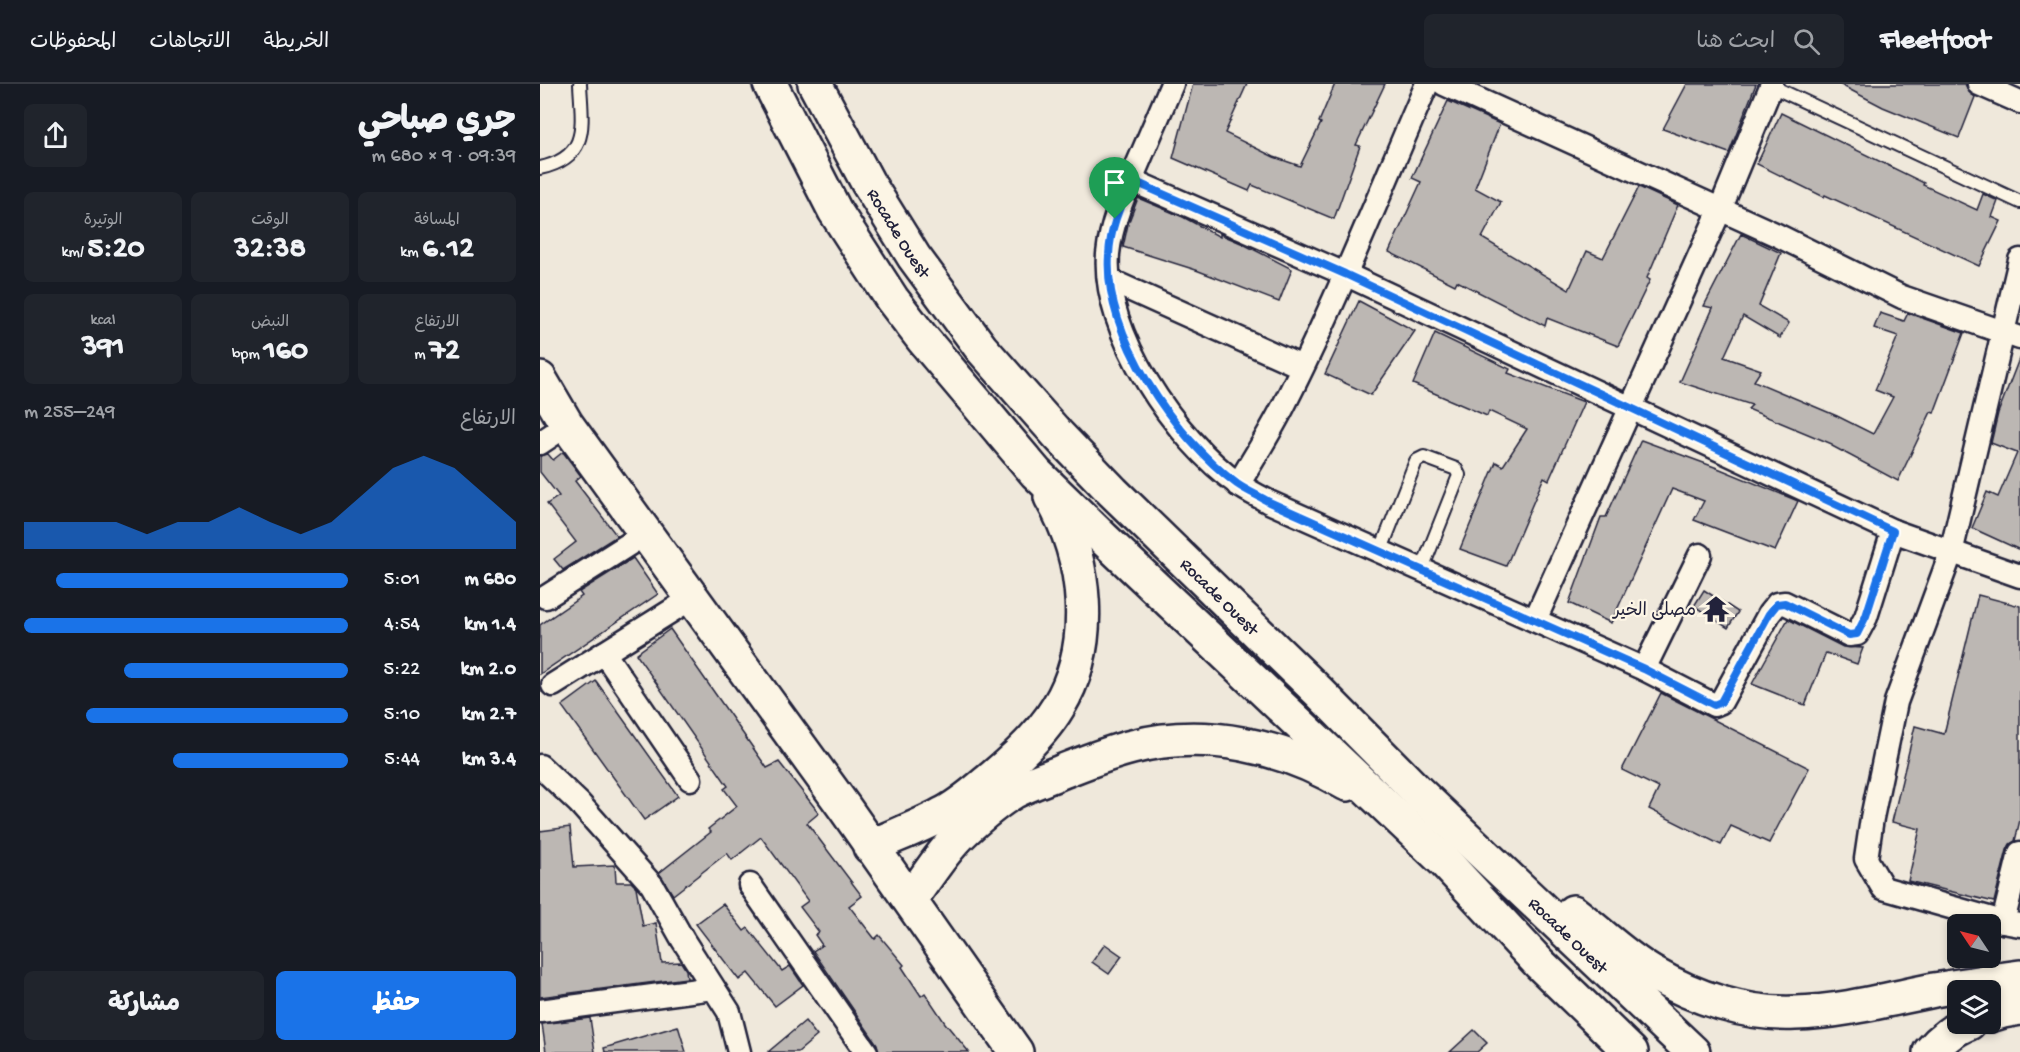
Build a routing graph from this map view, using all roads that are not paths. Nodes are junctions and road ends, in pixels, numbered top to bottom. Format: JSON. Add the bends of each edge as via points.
{"nodes":[{"id":1,"x":580,"y":84,"type":"edge"},
{"id":2,"x":770,"y":84,"type":"edge"},
{"id":3,"x":1172,"y":84,"type":"edge"},
{"id":4,"x":1427,"y":84,"type":"edge"},
{"id":5,"x":1444,"y":84,"type":"edge"},
{"id":6,"x":1979,"y":84,"type":"edge"},
{"id":7,"x":815,"y":85,"type":"edge"},
{"id":8,"x":1772,"y":85,"type":"edge"},
{"id":9,"x":2020,"y":102,"type":"edge"},
{"id":10,"x":540,"y":168,"type":"edge"},
{"id":11,"x":1131,"y":180,"type":"junction"},
{"id":12,"x":2020,"y":202,"type":"edge"},
{"id":13,"x":1720,"y":210,"type":"junction"},
{"id":14,"x":2020,"y":260,"type":"edge"},
{"id":15,"x":1345,"y":274,"type":"junction"},
{"id":16,"x":1109,"y":280,"type":"junction"},
{"id":17,"x":2012,"y":335,"type":"edge"},
{"id":18,"x":1302,"y":367,"type":"junction"},
{"id":19,"x":540,"y":379,"type":"edge"},
{"id":20,"x":1630,"y":407,"type":"junction"},
{"id":21,"x":567,"y":426,"type":"junction"},
{"id":22,"x":540,"y":443,"type":"edge"},
{"id":23,"x":1036,"y":472,"type":"junction"},
{"id":24,"x":1238,"y":485,"type":"junction"},
{"id":25,"x":1893,"y":531,"type":"junction"},
{"id":26,"x":645,"y":534,"type":"junction"},
{"id":27,"x":1380,"y":552,"type":"junction"},
{"id":28,"x":1951,"y":553,"type":"junction"},
{"id":29,"x":1700,"y":555,"type":"dead end"},
{"id":30,"x":1422,"y":569,"type":"junction"},
{"id":31,"x":2020,"y":576,"type":"edge"},
{"id":32,"x":546,"y":597,"type":"dead end"},
{"id":33,"x":692,"y":598,"type":"junction"},
{"id":34,"x":1535,"y":620,"type":"junction"},
{"id":35,"x":604,"y":653,"type":"junction"},
{"id":36,"x":1644,"y":669,"type":"junction"},
{"id":37,"x":553,"y":685,"type":"dead end"},
{"id":38,"x":540,"y":766,"type":"edge"},
{"id":39,"x":690,"y":779,"type":"dead end"},
{"id":40,"x":1433,"y":806,"type":"junction"},
{"id":41,"x":844,"y":807,"type":"junction"},
{"id":42,"x":1392,"y":812,"type":"junction"},
{"id":43,"x":916,"y":826,"type":"junction"},
{"id":44,"x":870,"y":847,"type":"junction"},
{"id":45,"x":2020,"y":853,"type":"edge"},
{"id":46,"x":750,"y":885,"type":"dead end"},
{"id":47,"x":910,"y":900,"type":"junction"},
{"id":48,"x":2012,"y":923,"type":"edge"},
{"id":49,"x":2020,"y":977,"type":"edge"},
{"id":50,"x":713,"y":988,"type":"junction"},
{"id":51,"x":2020,"y":1008,"type":"edge"},
{"id":52,"x":540,"y":1011,"type":"edge"},
{"id":53,"x":2001,"y":1012,"type":"edge"},
{"id":54,"x":1950,"y":1034,"type":"edge"},
{"id":55,"x":739,"y":1052,"type":"edge"},
{"id":56,"x":867,"y":1052,"type":"edge"},
{"id":57,"x":1016,"y":1052,"type":"edge"},
{"id":58,"x":1631,"y":1052,"type":"edge"},
{"id":59,"x":1693,"y":1052,"type":"edge"},
{"id":60,"x":1930,"y":1052,"type":"edge"}],
"edges":[{"from":1,"to":10,"type":"lane","via":[[580,138],[562,161]]},
{"from":2,"to":23,"type":"main road","name":"Rocade Ouest","via":[[835,211],[880,281],[922,339]]},
{"from":3,"to":11,"type":"street"},
{"from":4,"to":15,"type":"street"},
{"from":5,"to":13,"type":"street"},
{"from":6,"to":9,"type":"street"},
{"from":7,"to":40,"type":"main road","name":"Rocade Ouest","via":[[908,247],[981,348],[1113,492]]},
{"from":8,"to":12,"type":"lane"},
{"from":8,"to":13,"type":"street"},
{"from":11,"to":15,"type":"street"},
{"from":11,"to":16,"type":"street","via":[[1115,219],[1108,254]]},
{"from":13,"to":17,"type":"street","via":[[1902,297]]},
{"from":13,"to":20,"type":"street"},
{"from":14,"to":17,"type":"street"},
{"from":15,"to":18,"type":"street"},
{"from":15,"to":20,"type":"street"},
{"from":16,"to":18,"type":"street"},
{"from":16,"to":24,"type":"street","via":[[1114,311],[1129,349],[1154,393],[1183,430]]},
{"from":17,"to":28,"type":"street"},
{"from":18,"to":24,"type":"street"},
{"from":19,"to":21,"type":"main road"},
{"from":20,"to":25,"type":"street"},
{"from":20,"to":34,"type":"street"},
{"from":21,"to":22,"type":"street"},
{"from":21,"to":26,"type":"main road"},
{"from":23,"to":42,"type":"main road","name":"Rocade Ouest"},
{"from":23,"to":43,"type":"main road","via":[[1068,532],[1082,587],[1083,615],[1072,679],[1059,707],[1010,763],[943,815]]},
{"from":24,"to":27,"type":"street"},
{"from":25,"to":28,"type":"street"},
{"from":25,"to":36,"type":"street","via":[[1857,634],[1849,635],[1785,603],[1777,604],[1721,702],[1714,705]]},
{"from":26,"to":32,"type":"street"},
{"from":26,"to":33,"type":"main road"},
{"from":27,"to":30,"type":"street"},
{"from":27,"to":30,"type":"lane","via":[[1416,461],[1424,457],[1456,469],[1458,478]]},
{"from":28,"to":31,"type":"street"},
{"from":28,"to":48,"type":"street","via":[[1896,702],[1866,859],[1883,888]]},
{"from":29,"to":36,"type":"street"},
{"from":30,"to":34,"type":"street"},
{"from":33,"to":35,"type":"street"},
{"from":33,"to":41,"type":"main road"},
{"from":34,"to":36,"type":"street"},
{"from":35,"to":37,"type":"street"},
{"from":35,"to":39,"type":"street"},
{"from":38,"to":50,"type":"street","via":[[579,803],[652,885]]},
{"from":40,"to":49,"type":"main road","via":[[1650,972],[1714,1001],[1794,1014]]},
{"from":40,"to":59,"type":"main road","name":"Rocade Ouest"},
{"from":41,"to":43,"type":"main road","via":[[887,824]]},
{"from":41,"to":44,"type":"main road"},
{"from":42,"to":47,"type":"main road","via":[[1331,775],[1277,752],[1211,740],[1171,740],[1134,746],[1012,793],[966,829]]},
{"from":42,"to":58,"type":"main road","name":"Rocade Ouest"},
{"from":43,"to":44,"type":"main road"},
{"from":44,"to":47,"type":"main road"},
{"from":45,"to":48,"type":"street"},
{"from":46,"to":56,"type":"street"},
{"from":47,"to":57,"type":"main road"},
{"from":50,"to":52,"type":"street"},
{"from":50,"to":55,"type":"street","via":[[729,1012]]},
{"from":51,"to":53,"type":"main road"},
{"from":54,"to":60,"type":"main road"}]}
